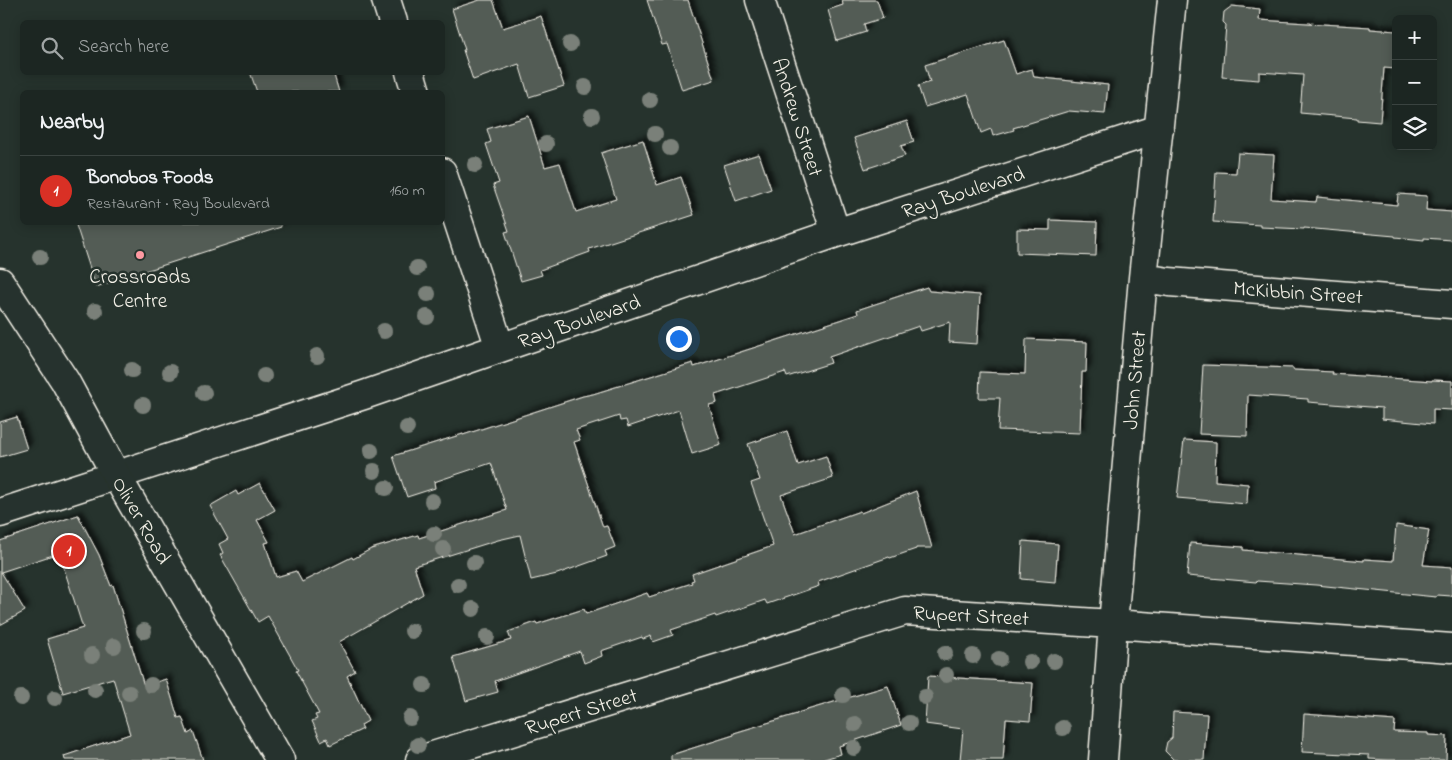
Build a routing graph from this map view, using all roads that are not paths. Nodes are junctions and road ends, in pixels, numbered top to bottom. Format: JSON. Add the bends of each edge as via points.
{"nodes":[{"id":1,"x":386,"y":0,"type":"edge"},
{"id":2,"x":760,"y":0,"type":"edge"},
{"id":3,"x":1170,"y":2,"type":"edge"},
{"id":4,"x":392,"y":20,"type":"edge"},
{"id":5,"x":411,"y":75,"type":"edge"},
{"id":6,"x":415,"y":90,"type":"edge"},
{"id":7,"x":1159,"y":129,"type":"junction"},
{"id":8,"x":445,"y":181,"type":"edge"},
{"id":9,"x":836,"y":233,"type":"junction"},
{"id":10,"x":1143,"y":278,"type":"junction"},
{"id":11,"x":0,"y":282,"type":"edge"},
{"id":12,"x":1452,"y":304,"type":"edge"},
{"id":13,"x":500,"y":348,"type":"junction"},
{"id":14,"x":116,"y":475,"type":"junction"},
{"id":15,"x":0,"y":513,"type":"edge"},
{"id":16,"x":1113,"y":624,"type":"junction"},
{"id":17,"x":1452,"y":648,"type":"edge"},
{"id":18,"x":280,"y":760,"type":"edge"},
{"id":19,"x":420,"y":760,"type":"edge"},
{"id":20,"x":1103,"y":760,"type":"edge"}],
"edges":[{"from":1,"to":4,"type":"street"},
{"from":2,"to":9,"type":"street","name":"Andrew Street"},
{"from":3,"to":7,"type":"street","name":"John Street"},
{"from":5,"to":6,"type":"street"},
{"from":7,"to":9,"type":"street","name":"Ray Boulevard"},
{"from":7,"to":10,"type":"street","name":"John Street"},
{"from":8,"to":13,"type":"street"},
{"from":9,"to":13,"type":"street","name":"Ray Boulevard"},
{"from":10,"to":12,"type":"street","name":"McKibbin Street"},
{"from":10,"to":16,"type":"street","name":"John Street"},
{"from":11,"to":14,"type":"street","name":"Oliver Road","via":[[65,381]]},
{"from":13,"to":14,"type":"street","name":"Ray Boulevard"},
{"from":14,"to":15,"type":"street","name":"Ray Boulevard"},
{"from":14,"to":18,"type":"street","name":"Oliver Road"},
{"from":16,"to":17,"type":"street","name":"Rupert Street"},
{"from":16,"to":19,"type":"street","name":"Rupert Street","via":[[905,610]]},
{"from":16,"to":20,"type":"street","name":"John Street"}]}
